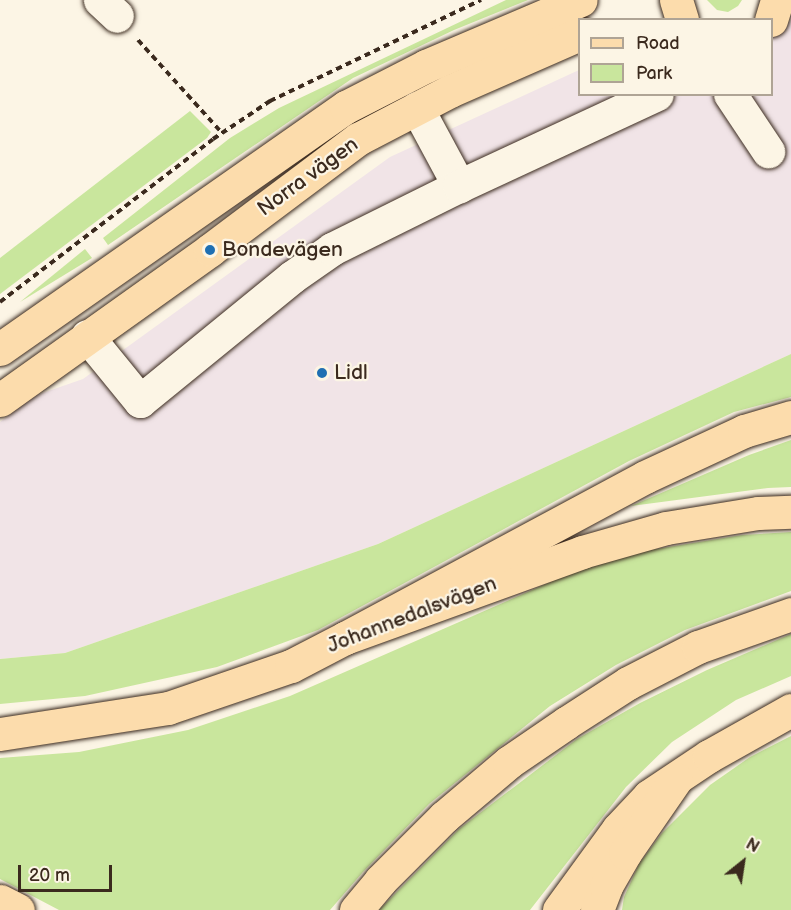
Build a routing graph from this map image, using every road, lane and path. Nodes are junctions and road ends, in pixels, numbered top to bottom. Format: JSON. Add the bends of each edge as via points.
{"nodes":[{"id":1,"x":482,"y":0,"type":"edge"},
{"id":2,"x":581,"y":0,"type":"edge"},
{"id":3,"x":676,"y":0,"type":"edge"},
{"id":4,"x":108,"y":8,"type":"edge"},
{"id":5,"x":681,"y":18,"type":"edge"},
{"id":6,"x":578,"y":34,"type":"edge"},
{"id":7,"x":653,"y":96,"type":"edge"},
{"id":8,"x":731,"y":96,"type":"edge"},
{"id":9,"x":755,"y":96,"type":"edge"},
{"id":10,"x":417,"y":108,"type":"junction"},
{"id":11,"x":222,"y":133,"type":"junction"},
{"id":12,"x":459,"y":186,"type":"junction"},
{"id":13,"x":0,"y":302,"type":"edge"},
{"id":14,"x":87,"y":336,"type":"junction"},
{"id":15,"x":0,"y":349,"type":"edge"},
{"id":16,"x":0,"y":400,"type":"edge"},
{"id":17,"x":791,"y":417,"type":"edge"},
{"id":18,"x":791,"y":512,"type":"edge"},
{"id":19,"x":791,"y":614,"type":"edge"},
{"id":20,"x":345,"y":638,"type":"junction"},
{"id":21,"x":791,"y":710,"type":"edge"},
{"id":22,"x":0,"y":734,"type":"edge"},
{"id":23,"x":676,"y":778,"type":"junction"},
{"id":24,"x":0,"y":901,"type":"edge"},
{"id":25,"x":18,"y":910,"type":"edge"},
{"id":26,"x":356,"y":910,"type":"edge"},
{"id":27,"x":559,"y":910,"type":"edge"},
{"id":28,"x":597,"y":910,"type":"edge"}],
"edges":[{"from":1,"to":11,"type":"path","via":[[270,101]]},
{"from":2,"to":15,"type":"main road","name":"Norra vägen","via":[[426,66],[346,107]]},
{"from":3,"to":5,"type":"main road"},
{"from":4,"to":11,"type":"path"},
{"from":6,"to":10,"type":"main road","name":"Norra vägen"},
{"from":7,"to":12,"type":"lane"},
{"from":8,"to":9,"type":"lane","via":[[768,151]]},
{"from":10,"to":12,"type":"lane"},
{"from":10,"to":14,"type":"main road","name":"Norra vägen","via":[[358,140]]},
{"from":11,"to":13,"type":"path"},
{"from":12,"to":14,"type":"lane","via":[[332,249],[140,401]]},
{"from":14,"to":16,"type":"main road","name":"Norra vägen"},
{"from":17,"to":20,"type":"main road","via":[[744,431],[645,477]]},
{"from":18,"to":20,"type":"main road","name":"Johannedalsvägen","via":[[758,513],[655,531],[582,552]]},
{"from":19,"to":26,"type":"main road","via":[[698,647],[628,683],[566,723],[509,762],[444,817]]},
{"from":20,"to":22,"type":"main road","name":"Johannedalsvägen","via":[[291,666],[168,708]]},
{"from":21,"to":23,"type":"main road"},
{"from":23,"to":27,"type":"main road","via":[[649,796],[618,829]]},
{"from":23,"to":28,"type":"main road","via":[[625,853]]},
{"from":24,"to":25,"type":"main road"}]}
